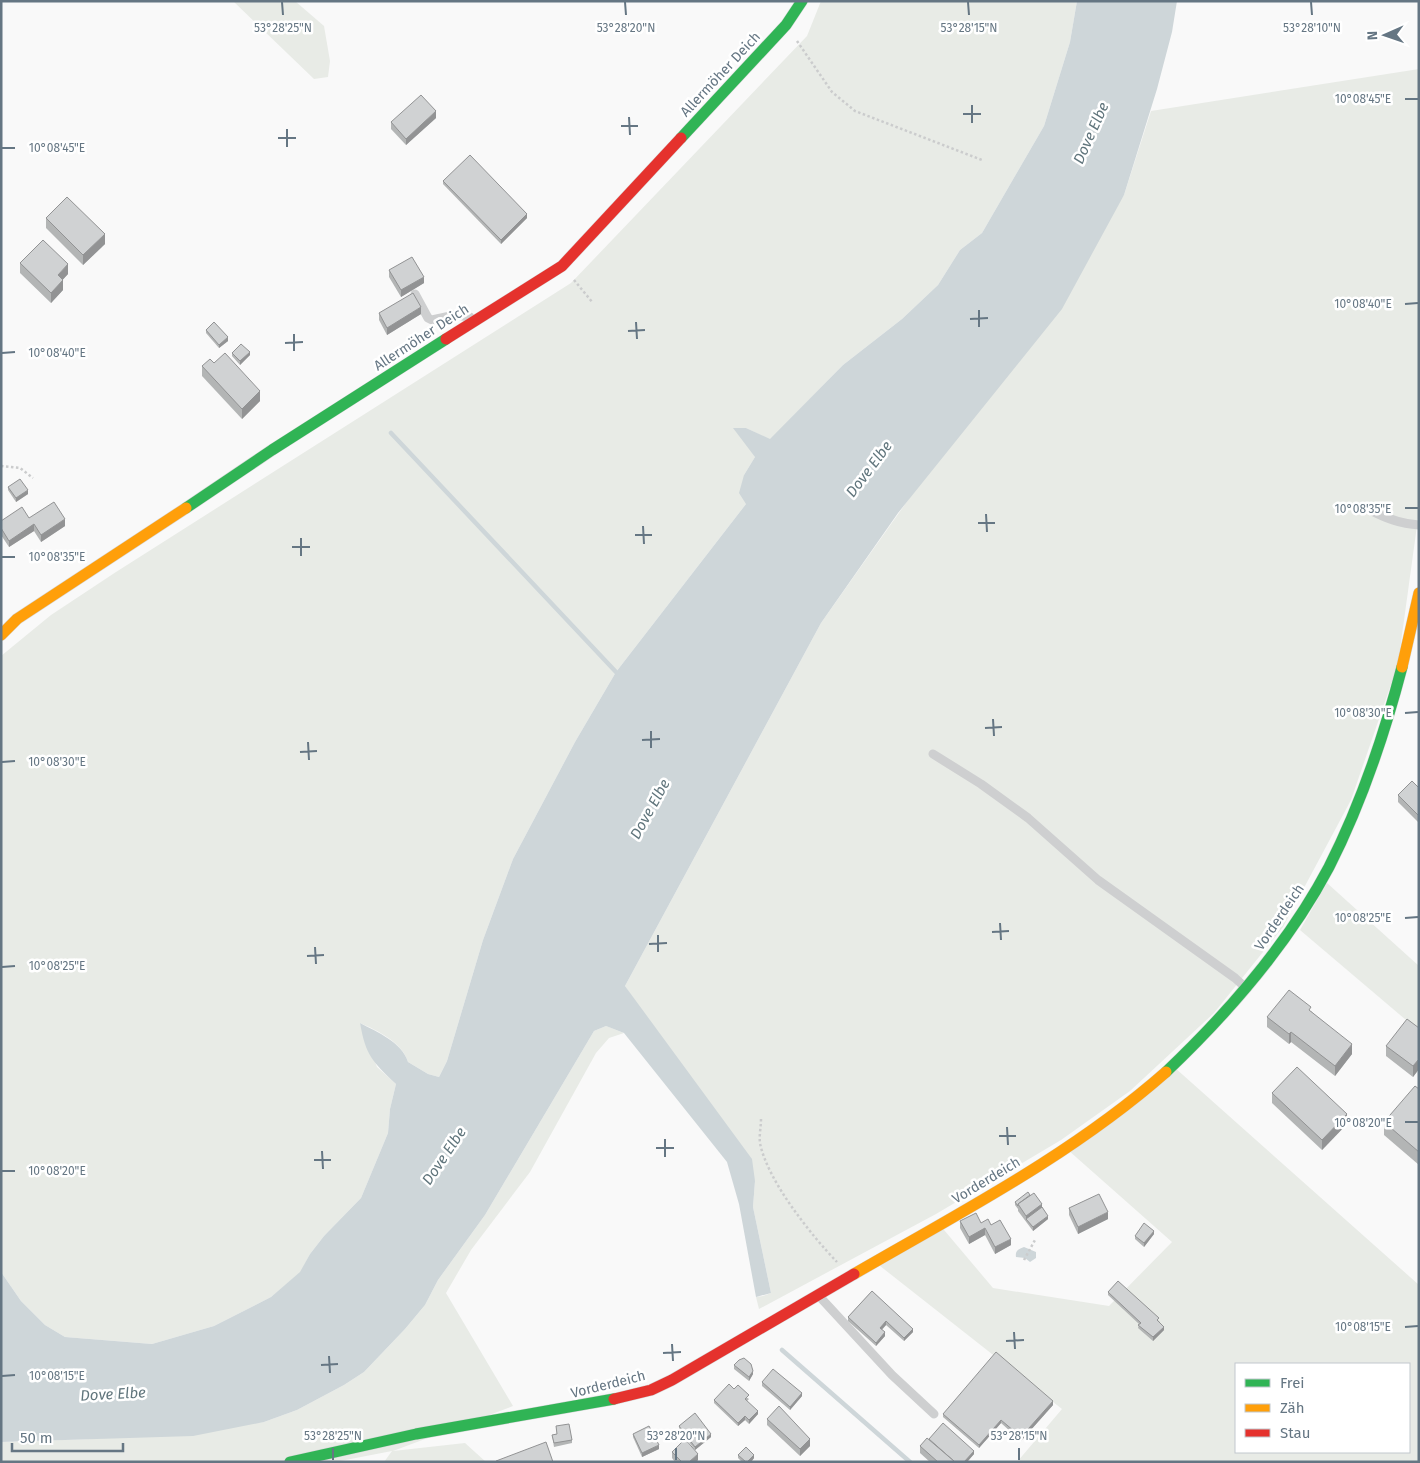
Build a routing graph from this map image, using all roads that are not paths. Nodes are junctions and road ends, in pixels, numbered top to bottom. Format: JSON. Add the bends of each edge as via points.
{"nodes":[{"id":1,"x":802,"y":1,"type":"edge"},
{"id":2,"x":414,"y":294,"type":"edge"},
{"id":3,"x":478,"y":319,"type":"junction"},
{"id":4,"x":1368,"y":509,"type":"dead end"},
{"id":5,"x":1419,"y":525,"type":"edge"},
{"id":6,"x":1419,"y":593,"type":"edge"},
{"id":7,"x":1,"y":635,"type":"edge"},
{"id":8,"x":933,"y":754,"type":"dead end"},
{"id":9,"x":1246,"y":988,"type":"junction"},
{"id":10,"x":817,"y":1294,"type":"junction"},
{"id":11,"x":934,"y":1414,"type":"dead end"},
{"id":12,"x":290,"y":1462,"type":"edge"}],
"edges":[{"from":1,"to":3,"type":"street","name":"Allermöher Deich","via":[[786,25],[562,266]]},
{"from":2,"to":3,"type":"lane","via":[[432,320],[455,315]]},
{"from":3,"to":7,"type":"street","name":"Allermöher Deich","via":[[272,450],[17,619]]},
{"from":4,"to":5,"type":"lane","via":[[1388,519]]},
{"from":6,"to":9,"type":"street","name":"Vorderdeich","via":[[1395,696],[1366,784],[1343,839],[1304,910]]},
{"from":8,"to":9,"type":"lane","via":[[1028,818],[1098,880]]},
{"from":9,"to":10,"type":"street","name":"Vorderdeich","via":[[1178,1060],[1105,1121],[957,1216]]},
{"from":10,"to":11,"type":"lane","via":[[892,1375]]},
{"from":10,"to":12,"type":"street","name":"Vorderdeich","via":[[686,1372],[649,1390],[555,1412],[382,1440]]}]}
